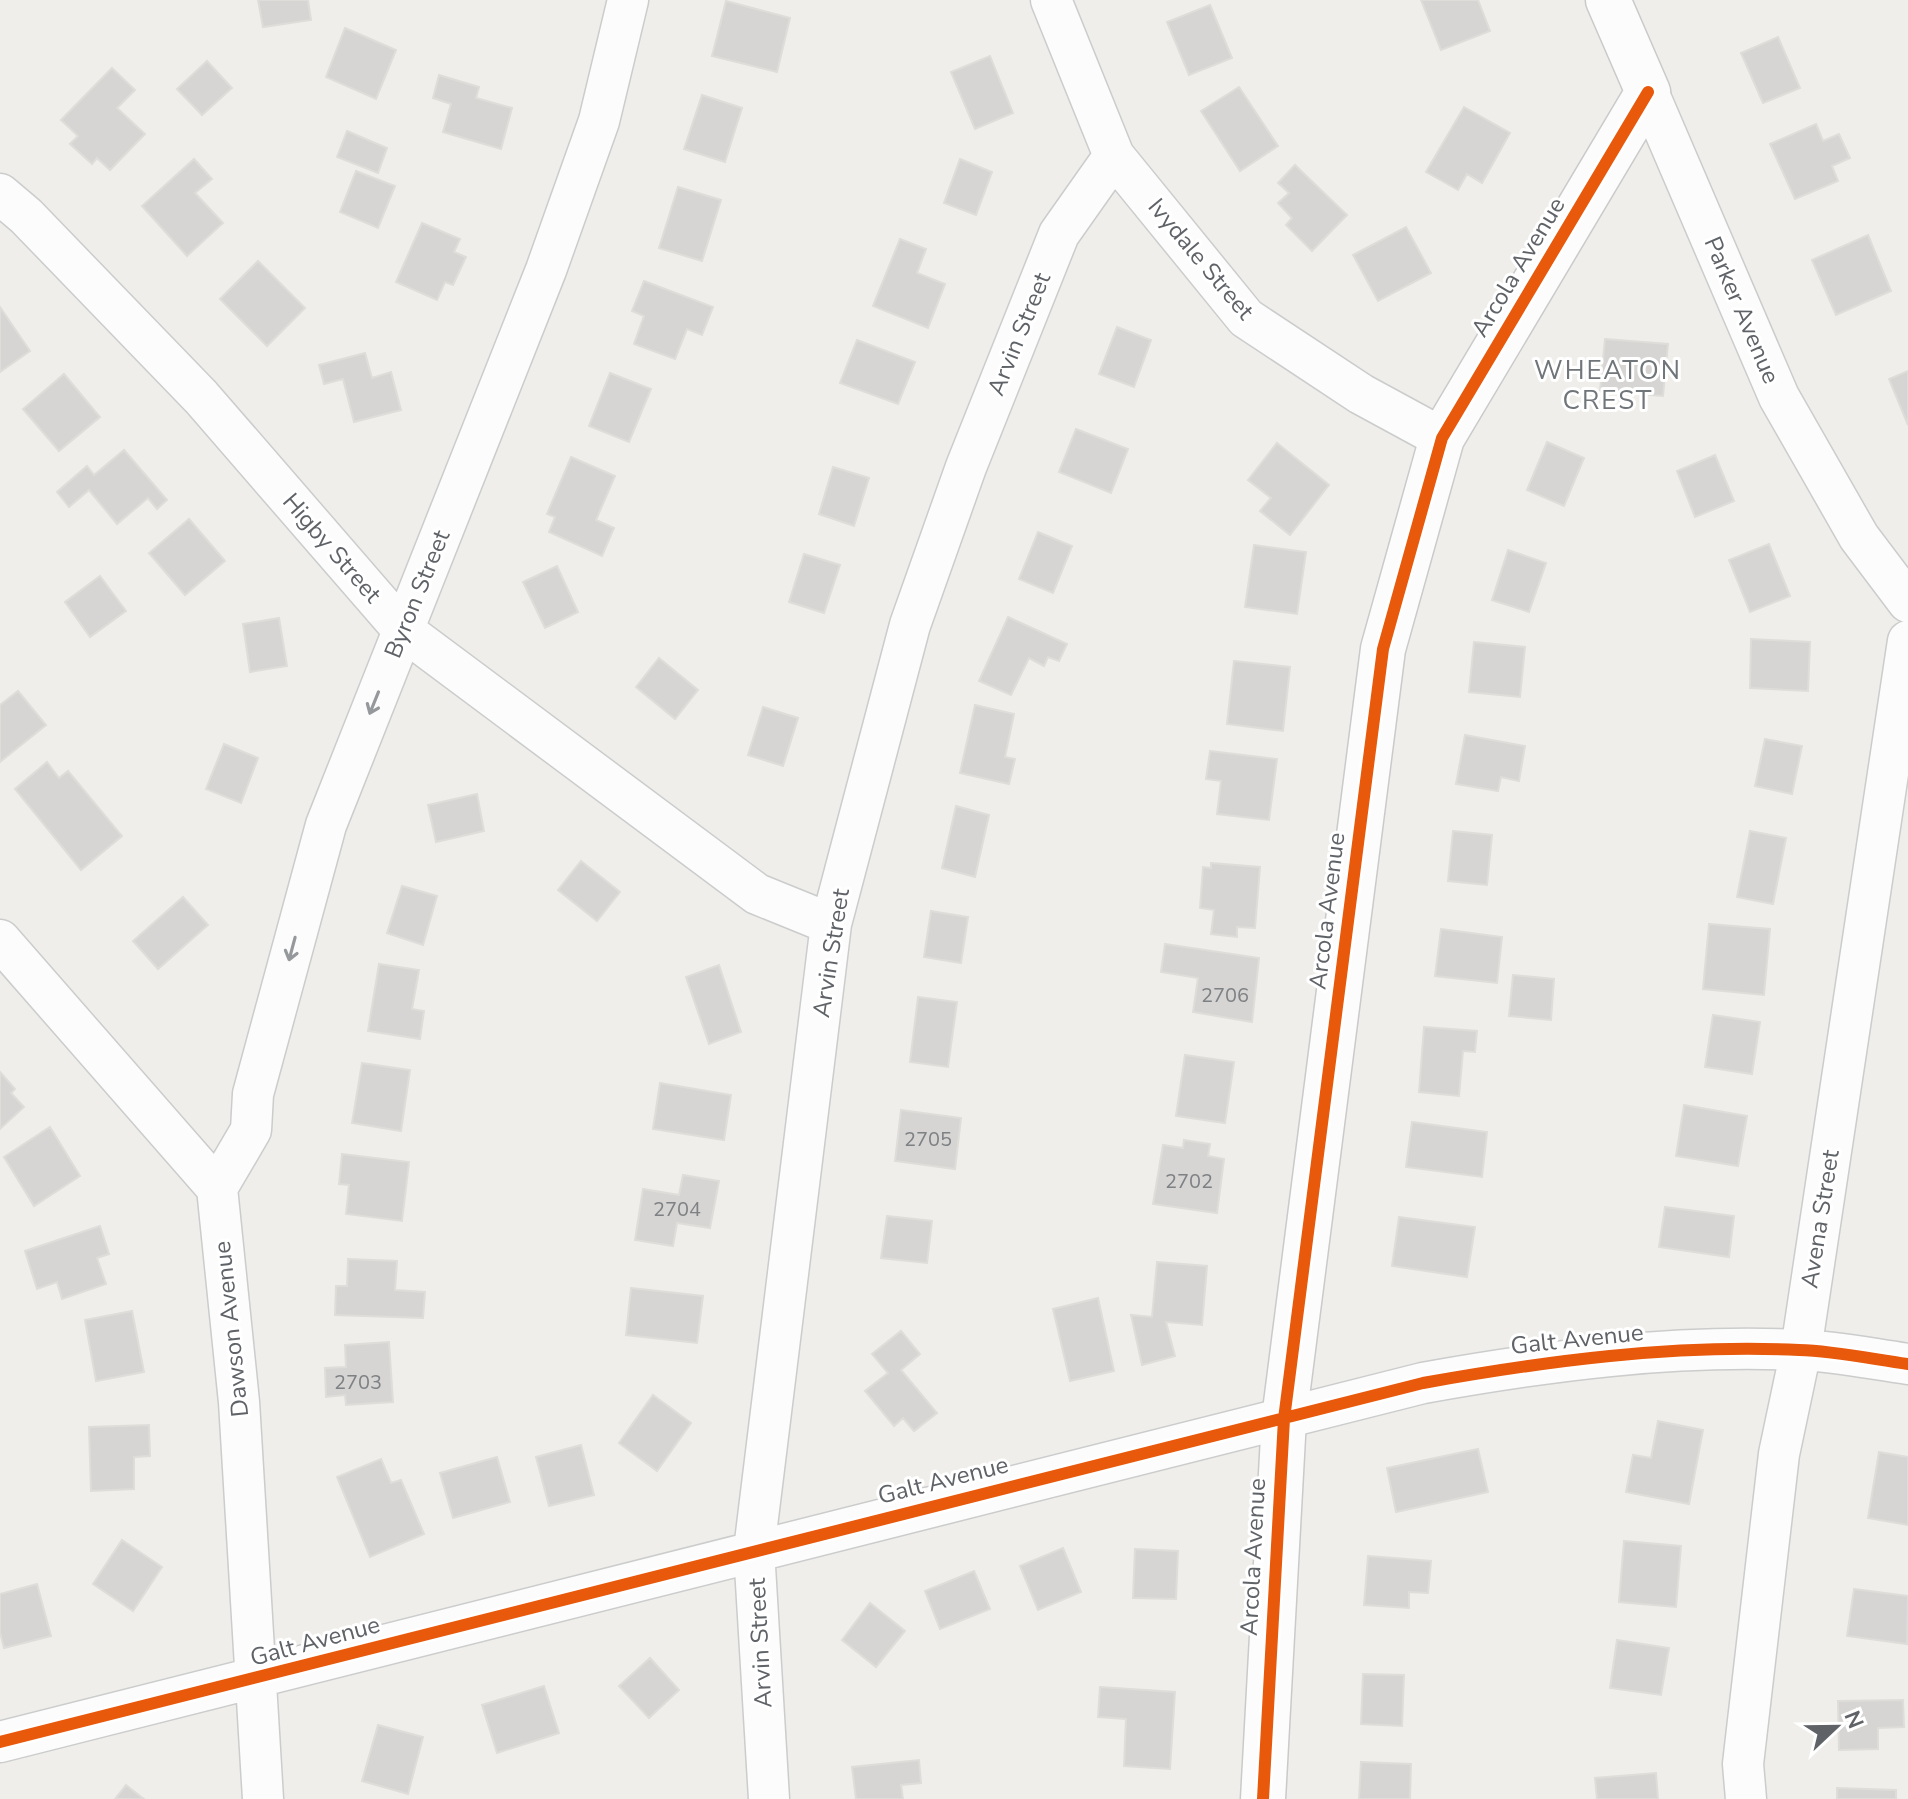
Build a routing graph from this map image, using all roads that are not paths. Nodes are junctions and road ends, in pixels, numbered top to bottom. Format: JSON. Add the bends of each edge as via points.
{"nodes":[{"id":1,"x":628,"y":0,"type":"edge"},
{"id":2,"x":1051,"y":0,"type":"edge"},
{"id":3,"x":1608,"y":0,"type":"edge"},
{"id":4,"x":1648,"y":92,"type":"junction"},
{"id":5,"x":1114,"y":156,"type":"junction"},
{"id":6,"x":0,"y":194,"type":"edge"},
{"id":7,"x":1442,"y":438,"type":"junction"},
{"id":8,"x":1908,"y":602,"type":"edge"},
{"id":9,"x":403,"y":630,"type":"junction"},
{"id":10,"x":1908,"y":641,"type":"edge"},
{"id":11,"x":831,"y":924,"type":"junction"},
{"id":12,"x":0,"y":940,"type":"edge"},
{"id":13,"x":217,"y":1188,"type":"junction"},
{"id":14,"x":1801,"y":1350,"type":"junction"},
{"id":15,"x":1908,"y":1364,"type":"edge"},
{"id":16,"x":1284,"y":1419,"type":"junction"},
{"id":17,"x":754,"y":1550,"type":"junction"},
{"id":18,"x":254,"y":1680,"type":"junction"},
{"id":19,"x":0,"y":1742,"type":"edge"},
{"id":20,"x":263,"y":1799,"type":"edge"},
{"id":21,"x":769,"y":1799,"type":"edge"},
{"id":22,"x":1263,"y":1799,"type":"edge"},
{"id":23,"x":1746,"y":1799,"type":"edge"}],
"edges":[{"from":1,"to":9,"type":"street","name":"Byron Street","via":[[599,121],[546,270]]},
{"from":2,"to":5,"type":"street","name":"Ivydale Street"},
{"from":3,"to":4,"type":"street","name":"Parker Avenue"},
{"from":4,"to":7,"type":"street","name":"Arcola Avenue"},
{"from":4,"to":8,"type":"street","name":"Parker Avenue","via":[[1779,397],[1859,537]]},
{"from":5,"to":7,"type":"street","name":"Ivydale Street","via":[[1246,318],[1361,394]]},
{"from":5,"to":11,"type":"street","name":"Arvin Street","via":[[1059,234],[966,467],[910,625]]},
{"from":6,"to":9,"type":"street","name":"Higby Street","via":[[201,397]]},
{"from":7,"to":16,"type":"street","name":"Arcola Avenue","via":[[1383,649]]},
{"from":9,"to":11,"type":"street","name":"Higby Street","via":[[757,894]]},
{"from":9,"to":13,"type":"street","name":"Byron Street","one_way":true,"via":[[326,825],[253,1094],[251,1130]]},
{"from":10,"to":14,"type":"street","name":"Avena Street"},
{"from":11,"to":17,"type":"street","name":"Arvin Street"},
{"from":12,"to":13,"type":"street"},
{"from":13,"to":18,"type":"street","name":"Dawson Avenue","via":[[239,1402]]},
{"from":14,"to":15,"type":"street","name":"Galt Avenue"},
{"from":14,"to":16,"type":"street","name":"Galt Avenue","via":[[1704,1349],[1530,1363],[1423,1383]]},
{"from":14,"to":23,"type":"street","name":"Avena Street","via":[[1779,1454],[1743,1764]]},
{"from":16,"to":17,"type":"street","name":"Galt Avenue"},
{"from":16,"to":22,"type":"street","name":"Arcola Avenue"},
{"from":17,"to":18,"type":"street","name":"Galt Avenue"},
{"from":17,"to":21,"type":"street","name":"Arvin Street"},
{"from":18,"to":19,"type":"street","name":"Galt Avenue"},
{"from":18,"to":20,"type":"street","name":"Dawson Avenue"}]}
